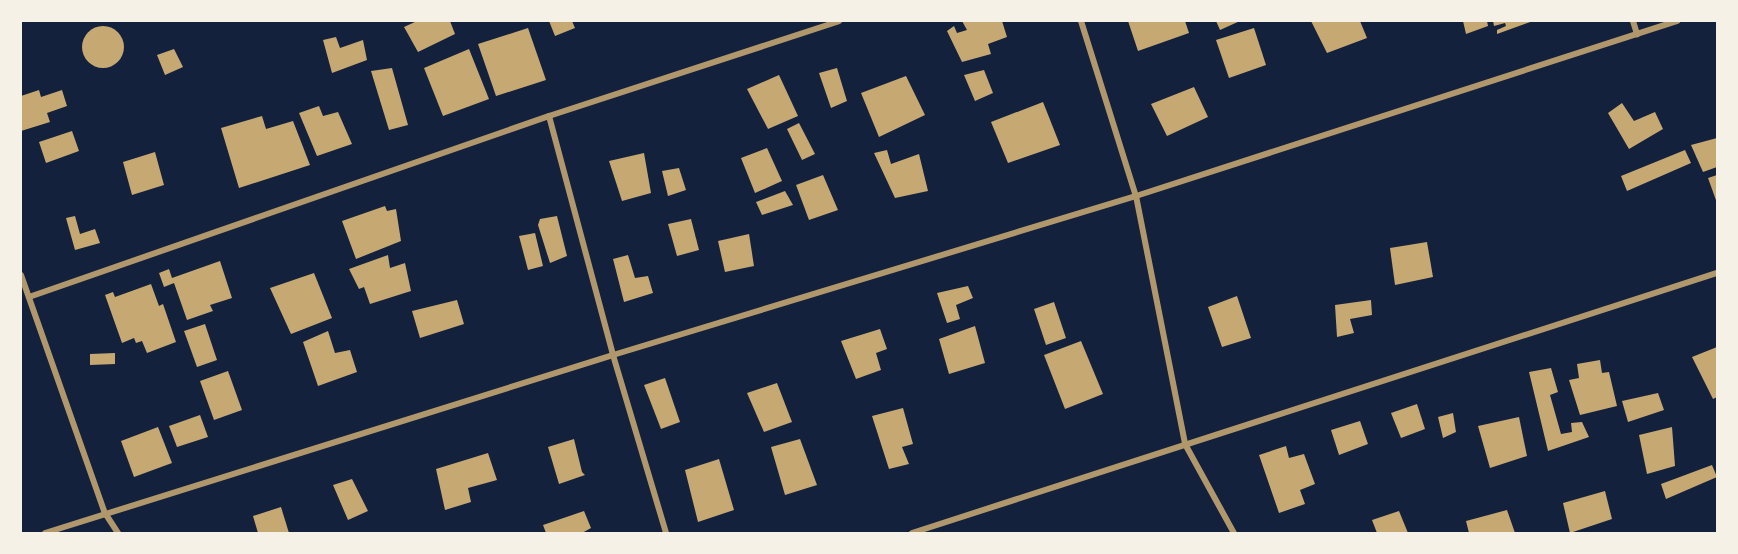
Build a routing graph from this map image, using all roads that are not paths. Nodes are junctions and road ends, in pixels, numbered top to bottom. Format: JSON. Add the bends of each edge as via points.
{"nodes":[{"id":1,"x":838,"y":21,"type":"edge"},
{"id":2,"x":1081,"y":21,"type":"edge"},
{"id":3,"x":1633,"y":21,"type":"edge"},
{"id":4,"x":1677,"y":21,"type":"edge"},
{"id":5,"x":1637,"y":34,"type":"junction"},
{"id":6,"x":549,"y":116,"type":"junction"},
{"id":7,"x":1136,"y":196,"type":"junction"},
{"id":8,"x":1717,"y":273,"type":"edge"},
{"id":9,"x":21,"y":275,"type":"edge"},
{"id":10,"x":29,"y":297,"type":"junction"},
{"id":11,"x":613,"y":356,"type":"junction"},
{"id":12,"x":1185,"y":444,"type":"junction"},
{"id":13,"x":105,"y":513,"type":"junction"},
{"id":14,"x":45,"y":533,"type":"edge"},
{"id":15,"x":118,"y":533,"type":"edge"},
{"id":16,"x":666,"y":533,"type":"edge"},
{"id":17,"x":912,"y":533,"type":"edge"},
{"id":18,"x":1234,"y":533,"type":"edge"}],
"edges":[{"from":1,"to":6,"type":"street"},
{"from":2,"to":7,"type":"street"},
{"from":3,"to":5,"type":"street"},
{"from":4,"to":5,"type":"street"},
{"from":5,"to":7,"type":"street"},
{"from":6,"to":10,"type":"street"},
{"from":6,"to":11,"type":"street"},
{"from":7,"to":11,"type":"street"},
{"from":7,"to":12,"type":"street"},
{"from":8,"to":12,"type":"street"},
{"from":9,"to":10,"type":"street"},
{"from":10,"to":13,"type":"street"},
{"from":11,"to":13,"type":"street"},
{"from":11,"to":16,"type":"street"},
{"from":12,"to":17,"type":"street"},
{"from":12,"to":18,"type":"street"},
{"from":13,"to":14,"type":"street"},
{"from":13,"to":15,"type":"street"}]}
